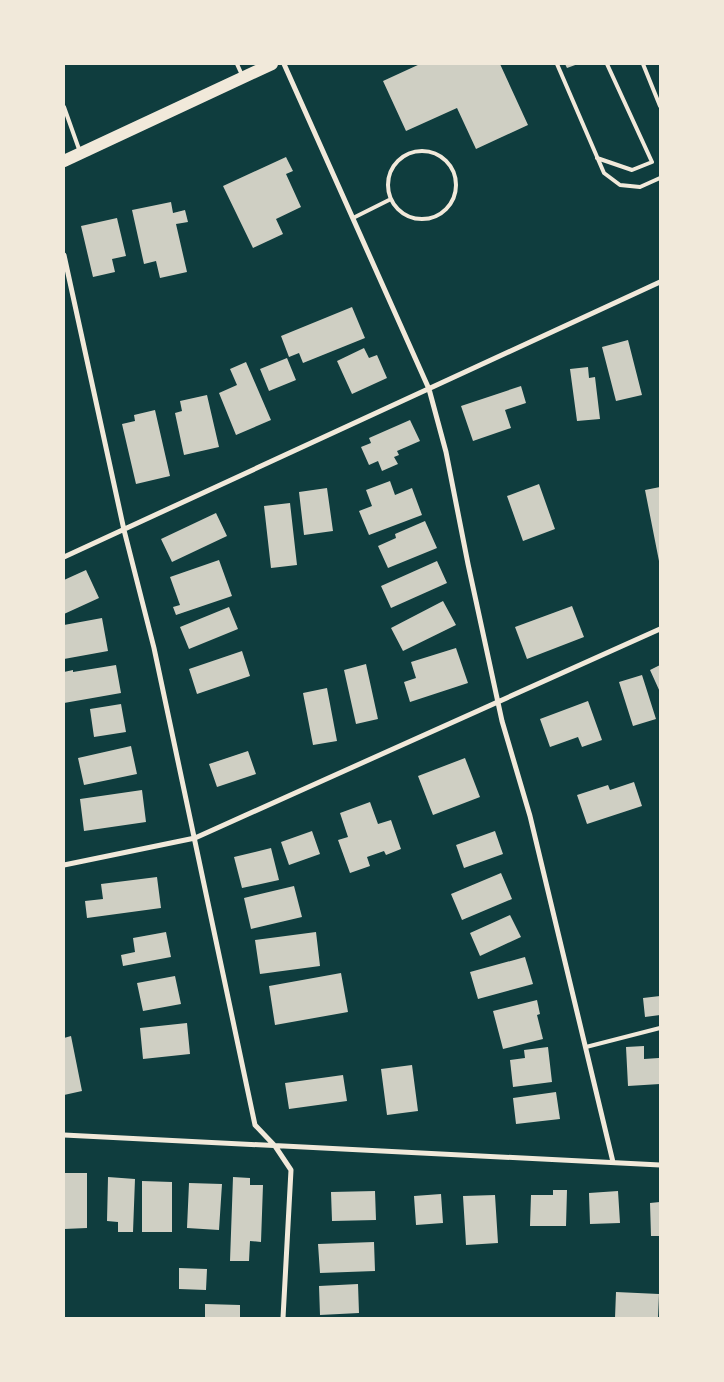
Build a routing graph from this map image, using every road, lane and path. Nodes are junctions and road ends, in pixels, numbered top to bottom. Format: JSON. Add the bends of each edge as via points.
{"nodes":[{"id":1,"x":237,"y":64,"type":"edge"},
{"id":2,"x":272,"y":64,"type":"edge"},
{"id":3,"x":284,"y":64,"type":"edge"},
{"id":4,"x":557,"y":64,"type":"edge"},
{"id":5,"x":607,"y":64,"type":"edge"},
{"id":6,"x":643,"y":64,"type":"edge"},
{"id":7,"x":243,"y":77,"type":"junction"},
{"id":8,"x":660,"y":106,"type":"edge"},
{"id":9,"x":64,"y":107,"type":"edge"},
{"id":10,"x":80,"y":154,"type":"junction"},
{"id":11,"x":597,"y":158,"type":"junction"},
{"id":12,"x":64,"y":162,"type":"edge"},
{"id":13,"x":660,"y":178,"type":"edge"},
{"id":14,"x":391,"y":199,"type":"junction"},
{"id":15,"x":353,"y":218,"type":"junction"},
{"id":16,"x":64,"y":255,"type":"edge"},
{"id":17,"x":660,"y":282,"type":"edge"},
{"id":18,"x":429,"y":389,"type":"junction"},
{"id":19,"x":124,"y":530,"type":"junction"},
{"id":20,"x":64,"y":557,"type":"edge"},
{"id":21,"x":660,"y":630,"type":"edge"},
{"id":22,"x":498,"y":702,"type":"junction"},
{"id":23,"x":195,"y":838,"type":"junction"},
{"id":24,"x":64,"y":865,"type":"edge"},
{"id":25,"x":660,"y":1028,"type":"edge"},
{"id":26,"x":586,"y":1047,"type":"junction"},
{"id":27,"x":64,"y":1135,"type":"edge"},
{"id":28,"x":275,"y":1146,"type":"junction"},
{"id":29,"x":613,"y":1162,"type":"junction"},
{"id":30,"x":660,"y":1165,"type":"edge"},
{"id":31,"x":283,"y":1318,"type":"edge"}],
"edges":[{"from":1,"to":7,"type":"lane"},
{"from":2,"to":7,"type":"main road"},
{"from":3,"to":15,"type":"street"},
{"from":4,"to":11,"type":"lane"},
{"from":5,"to":11,"type":"lane","via":[[652,162],[632,170]]},
{"from":6,"to":8,"type":"lane"},
{"from":7,"to":10,"type":"main road"},
{"from":9,"to":10,"type":"lane"},
{"from":10,"to":12,"type":"main road"},
{"from":11,"to":13,"type":"lane","via":[[604,173],[620,186],[640,187]]},
{"from":14,"to":14,"type":"lane","via":[[406,215],[416,218],[438,215],[453,199],[456,178],[444,159],[434,153],[412,153],[394,166],[389,177]]},
{"from":14,"to":15,"type":"lane"},
{"from":15,"to":18,"type":"street"},
{"from":16,"to":19,"type":"street"},
{"from":17,"to":18,"type":"street"},
{"from":18,"to":19,"type":"street"},
{"from":18,"to":22,"type":"street","via":[[446,452]]},
{"from":19,"to":20,"type":"street"},
{"from":19,"to":23,"type":"street","via":[[154,648]]},
{"from":21,"to":22,"type":"street"},
{"from":22,"to":23,"type":"street"},
{"from":22,"to":26,"type":"street","via":[[530,816]]},
{"from":23,"to":24,"type":"street"},
{"from":23,"to":28,"type":"street","via":[[255,1124]]},
{"from":25,"to":26,"type":"lane"},
{"from":26,"to":29,"type":"street"},
{"from":27,"to":28,"type":"street"},
{"from":28,"to":29,"type":"street"},
{"from":28,"to":31,"type":"street","via":[[291,1170]]},
{"from":29,"to":30,"type":"street"}]}
